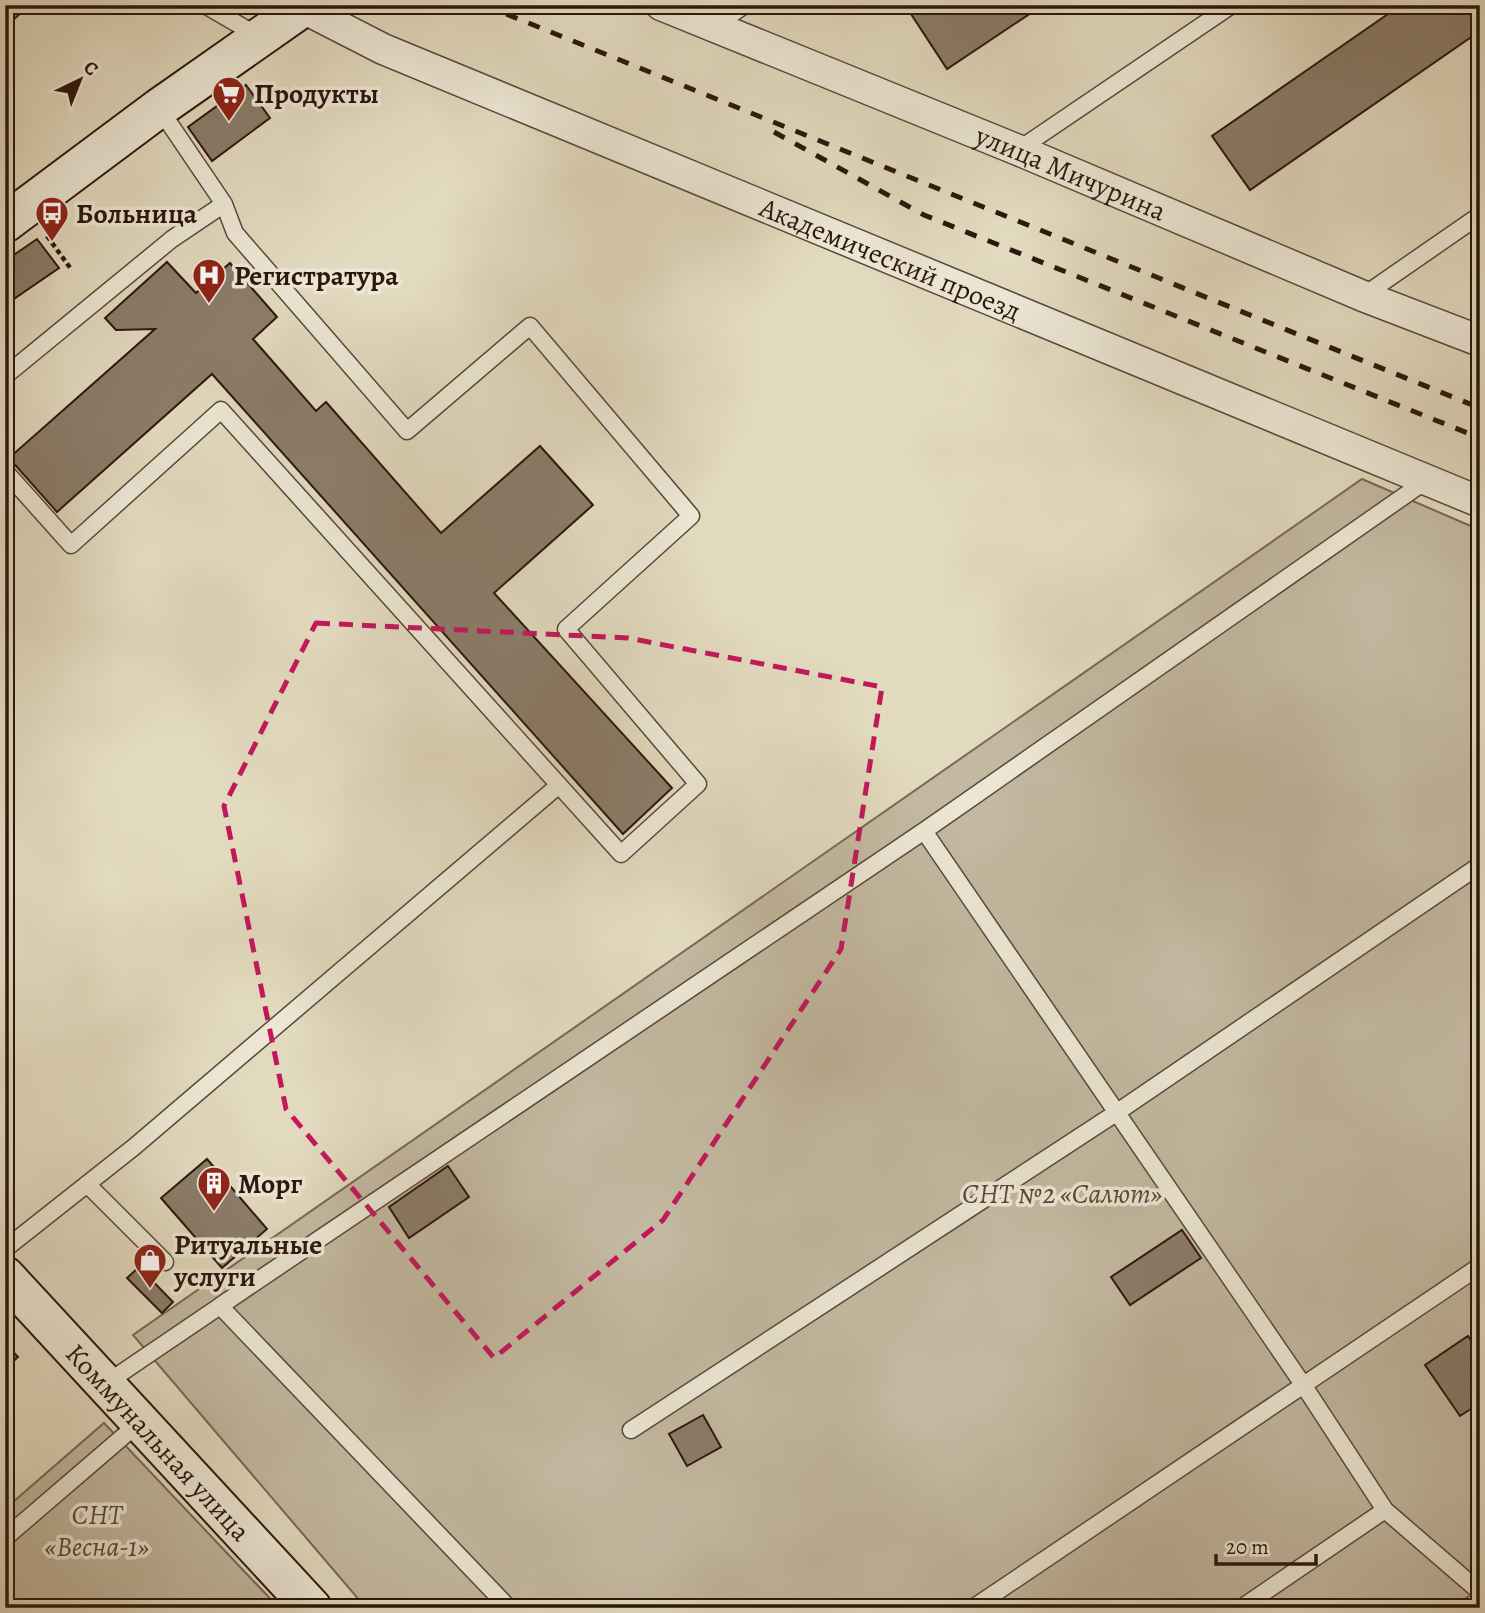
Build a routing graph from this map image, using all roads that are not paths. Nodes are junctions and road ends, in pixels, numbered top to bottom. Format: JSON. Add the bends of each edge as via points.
{"nodes":[{"id":1,"x":205,"y":5,"type":"edge"},
{"id":2,"x":661,"y":5,"type":"edge"},
{"id":3,"x":745,"y":5,"type":"edge"},
{"id":4,"x":1232,"y":5,"type":"edge"},
{"id":5,"x":304,"y":6,"type":"edge"},
{"id":6,"x":713,"y":27,"type":"junction"},
{"id":7,"x":260,"y":37,"type":"junction"},
{"id":8,"x":159,"y":108,"type":"junction"},
{"id":9,"x":1018,"y":150,"type":"junction"},
{"id":10,"x":224,"y":204,"type":"junction"},
{"id":11,"x":1480,"y":215,"type":"edge"},
{"id":12,"x":5,"y":223,"type":"edge"},
{"id":13,"x":1363,"y":296,"type":"junction"},
{"id":14,"x":1480,"y":341,"type":"edge"},
{"id":15,"x":5,"y":376,"type":"edge"},
{"id":16,"x":5,"y":471,"type":"edge"},
{"id":17,"x":1427,"y":480,"type":"junction"},
{"id":18,"x":1480,"y":502,"type":"edge"},
{"id":19,"x":559,"y":785,"type":"junction"},
{"id":20,"x":924,"y":831,"type":"junction"},
{"id":21,"x":1480,"y":865,"type":"edge"},
{"id":22,"x":1116,"y":1113,"type":"junction"},
{"id":23,"x":88,"y":1184,"type":"junction"},
{"id":24,"x":5,"y":1250,"type":"edge"},
{"id":25,"x":165,"y":1262,"type":"dead end"},
{"id":26,"x":1480,"y":1266,"type":"edge"},
{"id":27,"x":5,"y":1276,"type":"edge"},
{"id":28,"x":220,"y":1306,"type":"junction"},
{"id":29,"x":105,"y":1384,"type":"junction"},
{"id":30,"x":1304,"y":1386,"type":"junction"},
{"id":31,"x":140,"y":1422,"type":"junction"},
{"id":32,"x":631,"y":1430,"type":"dead end"},
{"id":33,"x":1385,"y":1510,"type":"junction"},
{"id":34,"x":5,"y":1538,"type":"edge"},
{"id":35,"x":1480,"y":1592,"type":"edge"},
{"id":36,"x":1480,"y":1599,"type":"edge"},
{"id":37,"x":312,"y":1608,"type":"edge"},
{"id":38,"x":509,"y":1608,"type":"edge"},
{"id":39,"x":973,"y":1608,"type":"edge"},
{"id":40,"x":1241,"y":1608,"type":"edge"},
{"id":41,"x":1467,"y":1608,"type":"edge"}],
"edges":[{"from":1,"to":7,"type":"lane"},
{"from":2,"to":6,"type":"street","name":"улица Мичурина"},
{"from":3,"to":6,"type":"lane"},
{"from":4,"to":9,"type":"lane"},
{"from":5,"to":7,"type":"street"},
{"from":5,"to":17,"type":"street","name":"Академический проезд","via":[[383,49]]},
{"from":6,"to":9,"type":"street","name":"улица Мичурина"},
{"from":7,"to":8,"type":"street"},
{"from":8,"to":10,"type":"lane"},
{"from":8,"to":12,"type":"street"},
{"from":9,"to":13,"type":"street","name":"улица Мичурина"},
{"from":10,"to":15,"type":"lane","via":[[172,239]]},
{"from":10,"to":19,"type":"lane","via":[[234,233],[407,431],[530,326],[691,516],[566,629],[698,784],[621,854]]},
{"from":11,"to":13,"type":"lane"},
{"from":13,"to":14,"type":"street","name":"улица Мичурина"},
{"from":16,"to":19,"type":"lane","via":[[71,545],[221,410]]},
{"from":17,"to":18,"type":"street","name":"Академический проезд"},
{"from":17,"to":20,"type":"lane"},
{"from":19,"to":23,"type":"lane"},
{"from":20,"to":22,"type":"lane"},
{"from":20,"to":28,"type":"lane"},
{"from":21,"to":22,"type":"lane"},
{"from":22,"to":30,"type":"lane"},
{"from":22,"to":32,"type":"lane"},
{"from":23,"to":24,"type":"lane"},
{"from":23,"to":25,"type":"lane"},
{"from":26,"to":30,"type":"lane"},
{"from":27,"to":29,"type":"street","name":"Коммунальная улица"},
{"from":28,"to":29,"type":"lane"},
{"from":28,"to":38,"type":"lane"},
{"from":29,"to":31,"type":"street","name":"Коммунальная улица"},
{"from":30,"to":33,"type":"lane"},
{"from":30,"to":39,"type":"lane"},
{"from":31,"to":34,"type":"lane"},
{"from":31,"to":37,"type":"street","name":"Коммунальная улица"},
{"from":33,"to":35,"type":"lane"},
{"from":33,"to":40,"type":"lane"},
{"from":36,"to":41,"type":"lane"}]}
